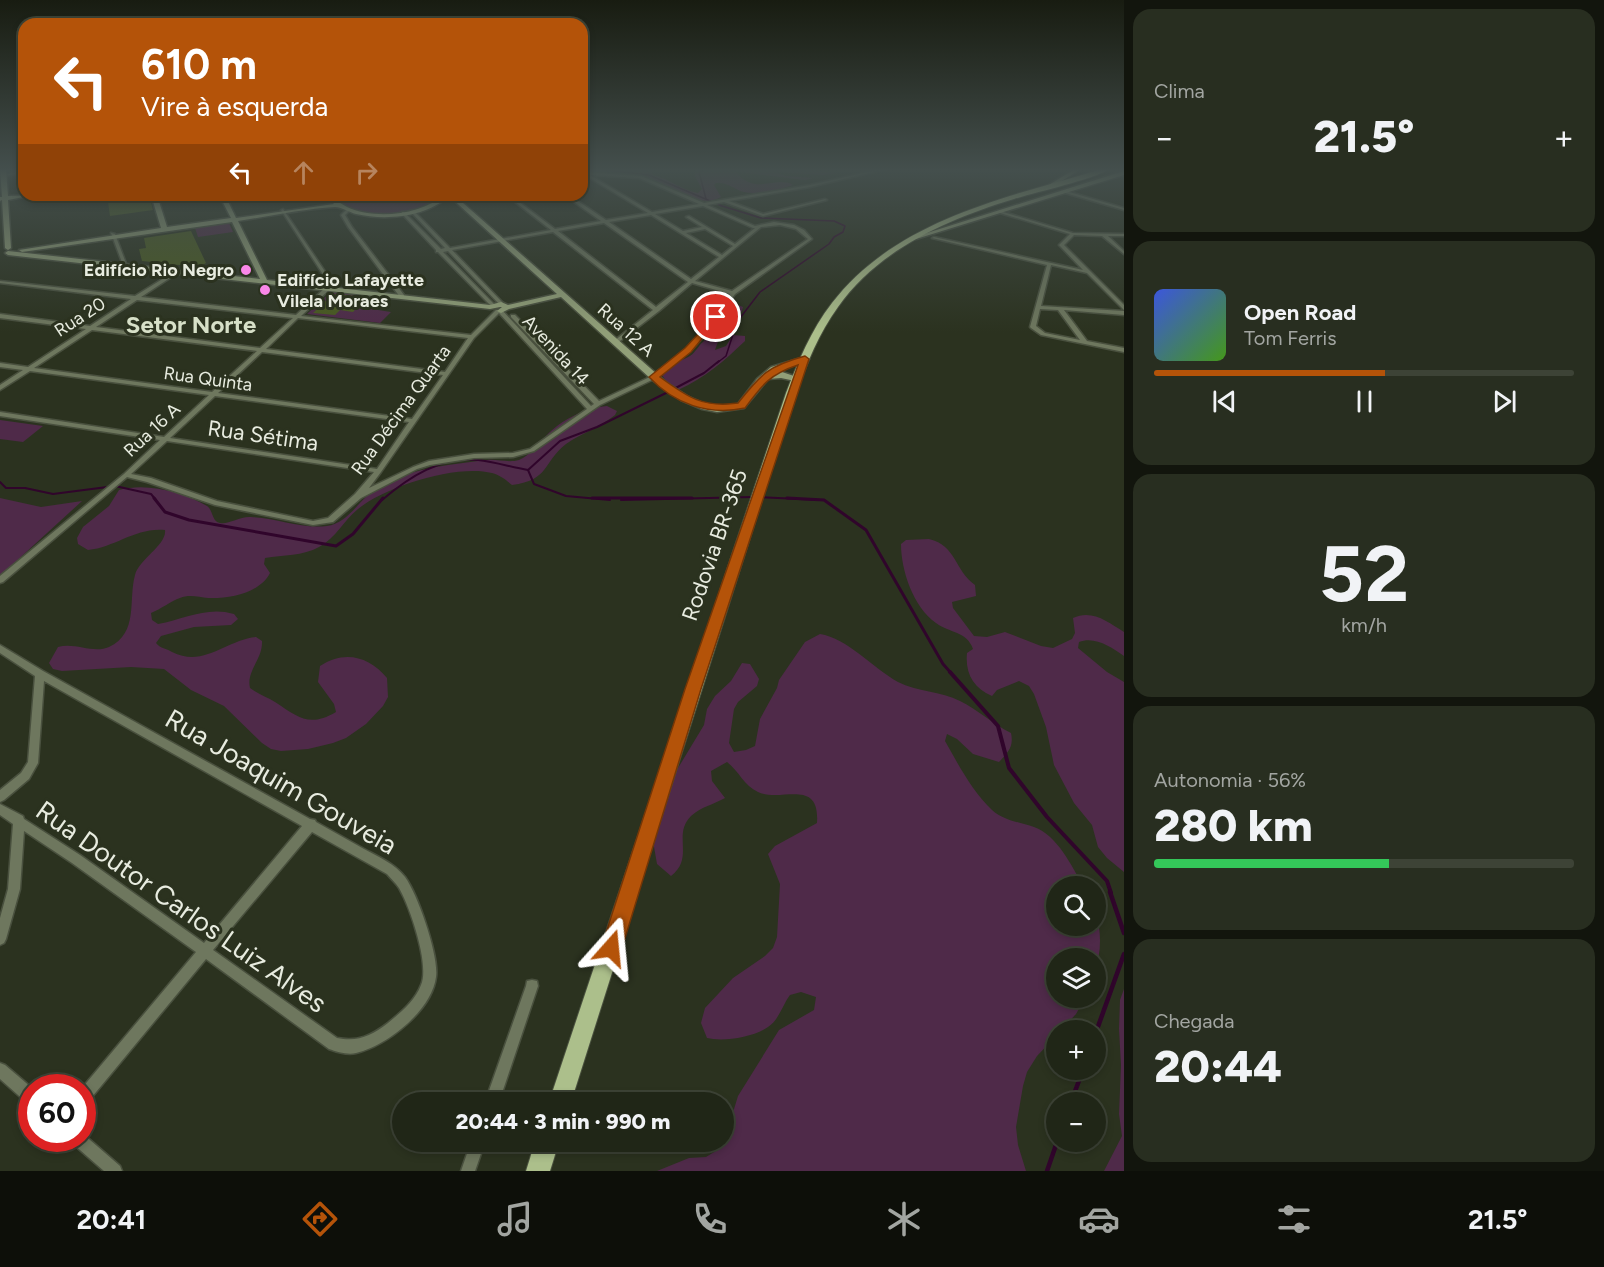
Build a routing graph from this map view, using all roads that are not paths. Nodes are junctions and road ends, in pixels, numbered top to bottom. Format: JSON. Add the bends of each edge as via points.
{"nodes":[{"id":1,"x":4,"y":224,"type":"edge"},
{"id":2,"x":163,"y":224,"type":"edge"},
{"id":3,"x":197,"y":224,"type":"edge"},
{"id":4,"x":235,"y":224,"type":"edge"},
{"id":5,"x":292,"y":224,"type":"edge"},
{"id":6,"x":348,"y":224,"type":"edge"},
{"id":7,"x":413,"y":224,"type":"edge"},
{"id":8,"x":424,"y":224,"type":"edge"},
{"id":9,"x":484,"y":224,"type":"edge"},
{"id":10,"x":546,"y":224,"type":"edge"},
{"id":11,"x":594,"y":224,"type":"edge"},
{"id":12,"x":606,"y":224,"type":"edge"},
{"id":13,"x":667,"y":224,"type":"edge"},
{"id":14,"x":699,"y":224,"type":"edge"},
{"id":15,"x":750,"y":224,"type":"edge"},
{"id":16,"x":772,"y":224,"type":"edge"},
{"id":17,"x":779,"y":224,"type":"edge"},
{"id":18,"x":943,"y":224,"type":"edge"},
{"id":19,"x":962,"y":224,"type":"edge"},
{"id":20,"x":1039,"y":224,"type":"edge"},
{"id":21,"x":759,"y":227,"type":"junction"},
{"id":22,"x":164,"y":228,"type":"junction"},
{"id":23,"x":706,"y":228,"type":"junction"},
{"id":24,"x":554,"y":230,"type":"junction"},
{"id":25,"x":682,"y":233,"type":"junction"},
{"id":26,"x":1073,"y":234,"type":"junction"},
{"id":27,"x":1104,"y":235,"type":"junction"},
{"id":28,"x":1124,"y":235,"type":"edge"},
{"id":29,"x":113,"y":236,"type":"junction"},
{"id":30,"x":914,"y":238,"type":"junction"},
{"id":31,"x":934,"y":238,"type":"dead end"},
{"id":32,"x":502,"y":239,"type":"junction"},
{"id":33,"x":736,"y":246,"type":"junction"},
{"id":34,"x":448,"y":249,"type":"junction"},
{"id":35,"x":438,"y":250,"type":"junction"},
{"id":36,"x":6,"y":251,"type":"edge"},
{"id":37,"x":1124,"y":252,"type":"edge"},
{"id":38,"x":722,"y":257,"type":"junction"},
{"id":39,"x":125,"y":265,"type":"junction"},
{"id":40,"x":1049,"y":265,"type":"junction"},
{"id":41,"x":177,"y":271,"type":"junction"},
{"id":42,"x":1087,"y":272,"type":"junction"},
{"id":43,"x":264,"y":280,"type":"junction"},
{"id":44,"x":0,"y":282,"type":"edge"},
{"id":45,"x":692,"y":282,"type":"junction"},
{"id":46,"x":328,"y":288,"type":"junction"},
{"id":47,"x":733,"y":294,"type":"junction"},
{"id":48,"x":562,"y":295,"type":"junction"},
{"id":49,"x":402,"y":296,"type":"junction"},
{"id":50,"x":137,"y":298,"type":"junction"},
{"id":51,"x":1038,"y":307,"type":"junction"},
{"id":52,"x":498,"y":308,"type":"junction"},
{"id":53,"x":657,"y":310,"type":"junction"},
{"id":54,"x":1061,"y":310,"type":"junction"},
{"id":55,"x":1124,"y":311,"type":"edge"},
{"id":56,"x":0,"y":316,"type":"edge"},
{"id":57,"x":297,"y":317,"type":"junction"},
{"id":58,"x":92,"y":327,"type":"junction"},
{"id":59,"x":472,"y":337,"type":"junction"},
{"id":60,"x":1084,"y":341,"type":"junction"},
{"id":61,"x":615,"y":342,"type":"junction"},
{"id":62,"x":261,"y":350,"type":"junction"},
{"id":63,"x":1124,"y":350,"type":"edge"},
{"id":64,"x":805,"y":359,"type":"junction"},
{"id":65,"x":0,"y":364,"type":"edge"},
{"id":66,"x":30,"y":368,"type":"junction"},
{"id":67,"x":447,"y":374,"type":"junction"},
{"id":68,"x":767,"y":376,"type":"junction"},
{"id":69,"x":654,"y":377,"type":"junction"},
{"id":70,"x":797,"y":380,"type":"junction"},
{"id":71,"x":0,"y":388,"type":"edge"},
{"id":72,"x":211,"y":395,"type":"junction"},
{"id":73,"x":598,"y":404,"type":"junction"},
{"id":74,"x":591,"y":409,"type":"junction"},
{"id":75,"x":0,"y":414,"type":"edge"},
{"id":76,"x":413,"y":421,"type":"junction"},
{"id":77,"x":164,"y":439,"type":"junction"},
{"id":78,"x":379,"y":471,"type":"junction"},
{"id":79,"x":126,"y":475,"type":"junction"},
{"id":80,"x":358,"y":496,"type":"junction"},
{"id":81,"x":0,"y":580,"type":"edge"},
{"id":82,"x":0,"y":648,"type":"edge"},
{"id":83,"x":40,"y":674,"type":"junction"},
{"id":84,"x":0,"y":797,"type":"edge"},
{"id":85,"x":0,"y":809,"type":"edge"},
{"id":86,"x":18,"y":820,"type":"junction"},
{"id":87,"x":311,"y":824,"type":"junction"},
{"id":88,"x":0,"y":939,"type":"edge"},
{"id":89,"x":205,"y":953,"type":"junction"},
{"id":90,"x":532,"y":986,"type":"dead end"},
{"id":91,"x":334,"y":1044,"type":"joint"},
{"id":92,"x":0,"y":1070,"type":"edge"},
{"id":93,"x":96,"y":1081,"type":"edge"},
{"id":94,"x":18,"y":1086,"type":"edge"},
{"id":95,"x":495,"y":1092,"type":"edge"},
{"id":96,"x":563,"y":1092,"type":"edge"},
{"id":97,"x":93,"y":1152,"type":"edge"},
{"id":98,"x":475,"y":1152,"type":"edge"},
{"id":99,"x":545,"y":1152,"type":"edge"},
{"id":100,"x":115,"y":1171,"type":"edge"},
{"id":101,"x":468,"y":1171,"type":"edge"},
{"id":102,"x":538,"y":1171,"type":"edge"}],
"edges":[{"from":1,"to":36,"type":"street"},
{"from":2,"to":22,"type":"street"},
{"from":3,"to":22,"type":"street"},
{"from":4,"to":43,"type":"street"},
{"from":5,"to":46,"type":"street","via":[[330,282]]},
{"from":6,"to":49,"type":"street"},
{"from":7,"to":35,"type":"street","name":"Avenida 14"},
{"from":8,"to":34,"type":"street","name":"Avenida 14"},
{"from":9,"to":32,"type":"street","name":"Rua 12 A"},
{"from":10,"to":24,"type":"street"},
{"from":11,"to":24,"type":"street"},
{"from":12,"to":45,"type":"street"},
{"from":13,"to":25,"type":"street"},
{"from":14,"to":23,"type":"street"},
{"from":15,"to":21,"type":"street"},
{"from":16,"to":21,"type":"street"},
{"from":17,"to":47,"type":"street","via":[[790,225],[810,239]]},
{"from":18,"to":30,"type":"main road","name":"Rodovia BR-365"},
{"from":19,"to":30,"type":"street"},
{"from":20,"to":26,"type":"street"},
{"from":21,"to":33,"type":"street"},
{"from":22,"to":29,"type":"street"},
{"from":23,"to":25,"type":"street"},
{"from":23,"to":33,"type":"street"},
{"from":24,"to":32,"type":"street"},
{"from":24,"to":53,"type":"street"},
{"from":25,"to":38,"type":"street"},
{"from":26,"to":27,"type":"street"},
{"from":26,"to":42,"type":"street","via":[[1061,245]]},
{"from":27,"to":28,"type":"street"},
{"from":27,"to":37,"type":"street"},
{"from":29,"to":36,"type":"street"},
{"from":29,"to":39,"type":"street"},
{"from":30,"to":64,"type":"main road","name":"Rodovia BR-365","via":[[855,281],[821,324]]},
{"from":31,"to":40,"type":"street"},
{"from":32,"to":34,"type":"street"},
{"from":32,"to":48,"type":"street","name":"Rua 12 A"},
{"from":33,"to":38,"type":"street"},
{"from":34,"to":35,"type":"street"},
{"from":34,"to":52,"type":"street","name":"Avenida 14"},
{"from":35,"to":52,"type":"street","name":"Avenida 14"},
{"from":36,"to":39,"type":"street"},
{"from":38,"to":45,"type":"street"},
{"from":39,"to":41,"type":"street"},
{"from":40,"to":42,"type":"street"},
{"from":40,"to":51,"type":"street"},
{"from":41,"to":43,"type":"street"},
{"from":41,"to":50,"type":"street","name":"Rua 20"},
{"from":42,"to":55,"type":"street"},
{"from":43,"to":46,"type":"street"},
{"from":44,"to":50,"type":"street"},
{"from":45,"to":47,"type":"street"},
{"from":45,"to":53,"type":"street"},
{"from":46,"to":49,"type":"street"},
{"from":46,"to":57,"type":"street","name":"Rua 16 A"},
{"from":47,"to":69,"type":"street","via":[[708,329]]},
{"from":48,"to":52,"type":"street"},
{"from":48,"to":61,"type":"street","name":"Rua 12 A"},
{"from":49,"to":52,"type":"street"},
{"from":50,"to":57,"type":"street"},
{"from":50,"to":58,"type":"street","name":"Rua 20"},
{"from":51,"to":54,"type":"street"},
{"from":51,"to":60,"type":"street","via":[[1033,327],[1038,332]]},
{"from":52,"to":59,"type":"street","name":"Rua Décima Quarta"},
{"from":52,"to":73,"type":"street","name":"Avenida 14"},
{"from":52,"to":74,"type":"street","name":"Avenida 14"},
{"from":53,"to":61,"type":"street"},
{"from":54,"to":55,"type":"street"},
{"from":54,"to":60,"type":"street"},
{"from":56,"to":58,"type":"street"},
{"from":57,"to":59,"type":"street"},
{"from":57,"to":62,"type":"street","name":"Rua 16 A"},
{"from":58,"to":62,"type":"street"},
{"from":58,"to":66,"type":"street","name":"Rua 20"},
{"from":59,"to":67,"type":"street","name":"Rua Décima Quarta"},
{"from":60,"to":63,"type":"street"},
{"from":61,"to":69,"type":"street","name":"Rua 12 A"},
{"from":62,"to":67,"type":"street"},
{"from":62,"to":72,"type":"street","name":"Rua 16 A"},
{"from":64,"to":68,"type":"street","via":[[774,369]]},
{"from":64,"to":70,"type":"main road","name":"Rodovia BR-365"},
{"from":65,"to":66,"type":"street","name":"Rua Quinta"},
{"from":66,"to":71,"type":"street","name":"Rua 20"},
{"from":66,"to":72,"type":"street","name":"Rua Quinta"},
{"from":67,"to":76,"type":"street","name":"Rua Décima Quarta"},
{"from":68,"to":69,"type":"street","name":"Rua 12 A","via":[[741,406],[718,409],[685,400]]},
{"from":68,"to":70,"type":"street"},
{"from":69,"to":73,"type":"street"},
{"from":70,"to":96,"type":"main road","name":"Rodovia BR-365"},
{"from":72,"to":76,"type":"street","name":"Rua Quinta"},
{"from":72,"to":77,"type":"street","name":"Rua 16 A"},
{"from":73,"to":74,"type":"street"},
{"from":74,"to":80,"type":"street","via":[[532,450],[429,463]]},
{"from":75,"to":77,"type":"street","name":"Rua Sétima"},
{"from":76,"to":78,"type":"street","name":"Rua Décima Quarta"},
{"from":77,"to":78,"type":"street","name":"Rua Sétima"},
{"from":77,"to":79,"type":"street","name":"Rua 16 A"},
{"from":78,"to":80,"type":"street","name":"Rua Décima Quarta"},
{"from":79,"to":80,"type":"street","name":"Rua Décima Quarta","via":[[215,503],[313,524],[336,517]]},
{"from":79,"to":81,"type":"street","name":"Rua 16 A"},
{"from":82,"to":83,"type":"street","name":"Rua Joaquim Gouveia"},
{"from":83,"to":84,"type":"street","via":[[31,767]]},
{"from":83,"to":87,"type":"street","name":"Rua Joaquim Gouveia"},
{"from":85,"to":86,"type":"street","name":"Rua Doutor Carlos Luiz Alves"},
{"from":86,"to":88,"type":"street","via":[[14,889]]},
{"from":86,"to":89,"type":"street","name":"Rua Doutor Carlos Luiz Alves"},
{"from":87,"to":89,"type":"street"},
{"from":87,"to":91,"type":"street","name":"Rua Joaquim Gouveia","via":[[391,870],[402,882],[427,952],[430,976],[423,998],[387,1031],[356,1047]]},
{"from":89,"to":91,"type":"street","name":"Rua Doutor Carlos Luiz Alves"},
{"from":89,"to":93,"type":"street"},
{"from":90,"to":95,"type":"street"},
{"from":92,"to":94,"type":"street"},
{"from":97,"to":100,"type":"street"},
{"from":98,"to":101,"type":"street"},
{"from":99,"to":102,"type":"main road"}]}
